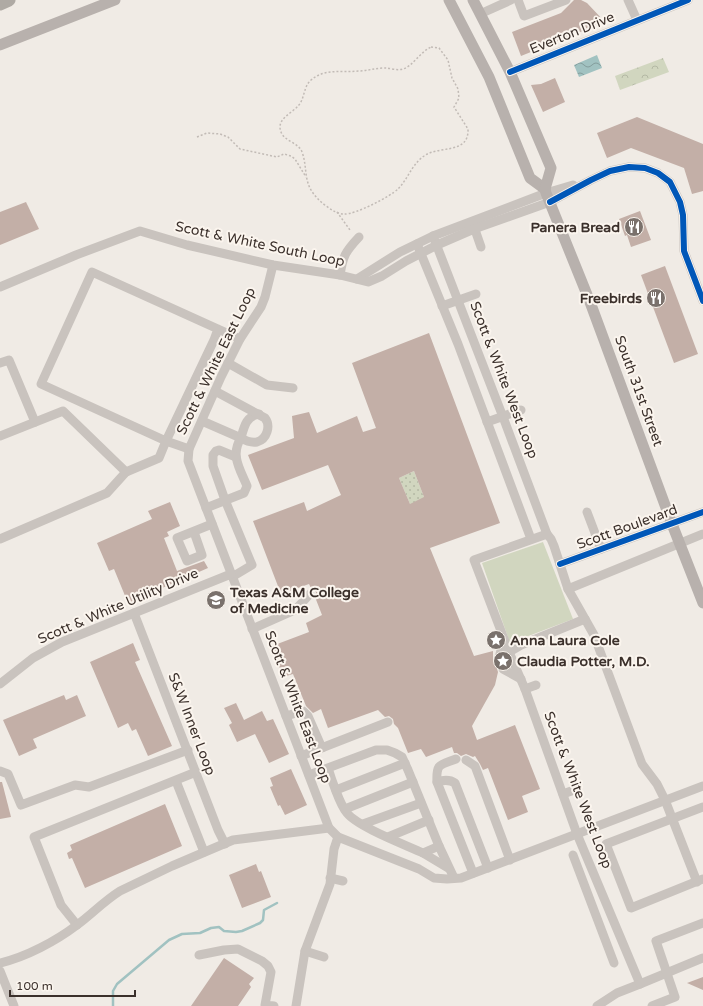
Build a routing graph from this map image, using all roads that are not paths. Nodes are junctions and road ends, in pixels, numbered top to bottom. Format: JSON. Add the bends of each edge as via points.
{"nodes":[{"id":1,"x":8,"y":0,"type":"edge"},
{"id":2,"x":115,"y":0,"type":"edge"},
{"id":3,"x":448,"y":0,"type":"edge"},
{"id":4,"x":473,"y":0,"type":"edge"},
{"id":5,"x":512,"y":0,"type":"edge"},
{"id":6,"x":518,"y":0,"type":"edge"},
{"id":7,"x":566,"y":0,"type":"edge"},
{"id":8,"x":628,"y":0,"type":"edge"},
{"id":9,"x":688,"y":0,"type":"edge"},
{"id":10,"x":0,"y":4,"type":"edge"},
{"id":11,"x":480,"y":14,"type":"junction"},
{"id":12,"x":637,"y":20,"type":"junction"},
{"id":13,"x":0,"y":45,"type":"edge"},
{"id":14,"x":510,"y":72,"type":"junction"},
{"id":15,"x":547,"y":194,"type":"junction"},
{"id":16,"x":473,"y":225,"type":"junction"},
{"id":17,"x":433,"y":236,"type":"junction"},
{"id":18,"x":359,"y":237,"type":"dead end"},
{"id":19,"x":416,"y":244,"type":"junction"},
{"id":20,"x":437,"y":245,"type":"junction"},
{"id":21,"x":481,"y":247,"type":"dead end"},
{"id":22,"x":421,"y":254,"type":"junction"},
{"id":23,"x":273,"y":264,"type":"junction"},
{"id":24,"x":340,"y":276,"type":"junction"},
{"id":25,"x":357,"y":279,"type":"junction"},
{"id":26,"x":0,"y":287,"type":"edge"},
{"id":27,"x":476,"y":294,"type":"dead end"},
{"id":28,"x":458,"y":300,"type":"junction"},
{"id":29,"x":703,"y":301,"type":"edge"},
{"id":30,"x":442,"y":306,"type":"junction"},
{"id":31,"x":218,"y":329,"type":"junction"},
{"id":32,"x":240,"y":339,"type":"junction"},
{"id":33,"x":0,"y":363,"type":"edge"},
{"id":34,"x":228,"y":363,"type":"junction"},
{"id":35,"x":293,"y":388,"type":"dead end"},
{"id":36,"x":215,"y":391,"type":"junction"},
{"id":37,"x":520,"y":410,"type":"dead end"},
{"id":38,"x":259,"y":414,"type":"junction"},
{"id":39,"x":503,"y":417,"type":"junction"},
{"id":40,"x":202,"y":421,"type":"junction"},
{"id":41,"x":35,"y":422,"type":"junction"},
{"id":42,"x":487,"y":422,"type":"junction"},
{"id":43,"x":0,"y":436,"type":"edge"},
{"id":44,"x":241,"y":438,"type":"junction"},
{"id":45,"x":166,"y":441,"type":"junction"},
{"id":46,"x":189,"y":449,"type":"junction"},
{"id":47,"x":236,"y":457,"type":"junction"},
{"id":48,"x":126,"y":472,"type":"junction"},
{"id":49,"x":226,"y":500,"type":"junction"},
{"id":50,"x":206,"y":508,"type":"junction"},
{"id":51,"x":587,"y":512,"type":"dead end"},
{"id":52,"x":703,"y":512,"type":"edge"},
{"id":53,"x":212,"y":524,"type":"junction"},
{"id":54,"x":672,"y":524,"type":"junction"},
{"id":55,"x":194,"y":532,"type":"dead end"},
{"id":56,"x":547,"y":534,"type":"junction"},
{"id":57,"x":703,"y":534,"type":"edge"},
{"id":58,"x":0,"y":539,"type":"edge"},
{"id":59,"x":530,"y":539,"type":"junction"},
{"id":60,"x":680,"y":544,"type":"junction"},
{"id":61,"x":601,"y":549,"type":"junction"},
{"id":62,"x":560,"y":564,"type":"junction"},
{"id":63,"x":232,"y":575,"type":"junction"},
{"id":64,"x":568,"y":588,"type":"junction"},
{"id":65,"x":310,"y":594,"type":"dead end"},
{"id":66,"x":703,"y":603,"type":"edge"},
{"id":67,"x":134,"y":613,"type":"junction"},
{"id":68,"x":585,"y":620,"type":"junction"},
{"id":69,"x":252,"y":629,"type":"junction"},
{"id":70,"x":504,"y":639,"type":"junction"},
{"id":71,"x":521,"y":645,"type":"junction"},
{"id":72,"x":509,"y":652,"type":"junction"},
{"id":73,"x":499,"y":658,"type":"dead end"},
{"id":74,"x":502,"y":669,"type":"dead end"},
{"id":75,"x":520,"y":678,"type":"junction"},
{"id":76,"x":0,"y":684,"type":"edge"},
{"id":77,"x":536,"y":685,"type":"dead end"},
{"id":78,"x":525,"y":689,"type":"junction"},
{"id":79,"x":286,"y":716,"type":"junction"},
{"id":80,"x":388,"y":722,"type":"dead end"},
{"id":81,"x":322,"y":748,"type":"junction"},
{"id":82,"x":188,"y":750,"type":"junction"},
{"id":83,"x":301,"y":756,"type":"junction"},
{"id":84,"x":456,"y":759,"type":"dead end"},
{"id":85,"x":466,"y":760,"type":"dead end"},
{"id":86,"x":405,"y":763,"type":"junction"},
{"id":87,"x":328,"y":768,"type":"junction"},
{"id":88,"x":0,"y":771,"type":"edge"},
{"id":89,"x":196,"y":772,"type":"junction"},
{"id":90,"x":309,"y":775,"type":"junction"},
{"id":91,"x":176,"y":781,"type":"junction"},
{"id":92,"x":413,"y":782,"type":"junction"},
{"id":93,"x":437,"y":782,"type":"junction"},
{"id":94,"x":703,"y":786,"type":"edge"},
{"id":95,"x":336,"y":790,"type":"junction"},
{"id":96,"x":574,"y":790,"type":"dead end"},
{"id":97,"x":563,"y":794,"type":"junction"},
{"id":98,"x":665,"y":800,"type":"junction"},
{"id":99,"x":422,"y":803,"type":"junction"},
{"id":100,"x":703,"y":807,"type":"edge"},
{"id":101,"x":345,"y":809,"type":"junction"},
{"id":102,"x":672,"y":819,"type":"junction"},
{"id":103,"x":429,"y":820,"type":"junction"},
{"id":104,"x":363,"y":824,"type":"junction"},
{"id":105,"x":329,"y":828,"type":"junction"},
{"id":106,"x":577,"y":834,"type":"junction"},
{"id":107,"x":338,"y":837,"type":"junction"},
{"id":108,"x":388,"y":837,"type":"junction"},
{"id":109,"x":225,"y":844,"type":"junction"},
{"id":110,"x":439,"y":846,"type":"junction"},
{"id":111,"x":204,"y":852,"type":"junction"},
{"id":112,"x":423,"y":853,"type":"junction"},
{"id":113,"x":573,"y":855,"type":"dead end"},
{"id":114,"x":510,"y":860,"type":"junction"},
{"id":115,"x":450,"y":868,"type":"junction"},
{"id":116,"x":488,"y":868,"type":"junction"},
{"id":117,"x":473,"y":873,"type":"junction"},
{"id":118,"x":330,"y":878,"type":"junction"},
{"id":119,"x":454,"y":878,"type":"junction"},
{"id":120,"x":700,"y":880,"type":"edge"},
{"id":121,"x":342,"y":881,"type":"dead end"},
{"id":122,"x":703,"y":923,"type":"edge"},
{"id":123,"x":77,"y":925,"type":"junction"},
{"id":124,"x":305,"y":951,"type":"junction"},
{"id":125,"x":199,"y":955,"type":"dead end"},
{"id":126,"x":324,"y":957,"type":"dead end"},
{"id":127,"x":703,"y":958,"type":"edge"},
{"id":128,"x":614,"y":962,"type":"dead end"},
{"id":129,"x":0,"y":964,"type":"edge"},
{"id":130,"x":0,"y":971,"type":"edge"},
{"id":131,"x":667,"y":972,"type":"junction"},
{"id":132,"x":640,"y":984,"type":"junction"},
{"id":133,"x":677,"y":1002,"type":"edge"},
{"id":134,"x":14,"y":1006,"type":"edge"},
{"id":135,"x":268,"y":1006,"type":"edge"},
{"id":136,"x":296,"y":1006,"type":"edge"},
{"id":137,"x":597,"y":1006,"type":"edge"},
{"id":138,"x":652,"y":1006,"type":"edge"}],
"edges":[{"from":1,"to":10,"type":"highway"},
{"from":2,"to":13,"type":"main road"},
{"from":3,"to":15,"type":"main road","name":"South 31st Street","via":[[489,77],[530,178]]},
{"from":4,"to":11,"type":"main road"},
{"from":5,"to":11,"type":"street"},
{"from":6,"to":7,"type":"street","via":[[524,16]]},
{"from":8,"to":12,"type":"street"},
{"from":9,"to":12,"type":"street","name":"Everton Drive"},
{"from":11,"to":14,"type":"main road"},
{"from":12,"to":14,"type":"street","name":"Everton Drive"},
{"from":14,"to":15,"type":"main road","via":[[551,168]]},
{"from":15,"to":16,"type":"street","name":"Scott & White South Loop"},
{"from":15,"to":29,"type":"street","name":"Scott & White South Loop","via":[[610,171],[630,167],[645,168],[658,173],[670,182],[680,202],[683,214],[684,251]]},
{"from":15,"to":54,"type":"main road","name":"South 31st Street"},
{"from":16,"to":17,"type":"street","name":"Scott & White South Loop"},
{"from":16,"to":20,"type":"street","name":"Scott & White South Loop"},
{"from":16,"to":21,"type":"street"},
{"from":17,"to":19,"type":"street","name":"Scott & White South Loop"},
{"from":17,"to":20,"type":"street","name":"Scott & White West Loop"},
{"from":18,"to":24,"type":"street","via":[[342,258]]},
{"from":19,"to":22,"type":"street"},
{"from":19,"to":25,"type":"street","name":"Scott & White South Loop"},
{"from":20,"to":22,"type":"street","name":"Scott & White South Loop"},
{"from":20,"to":28,"type":"street","name":"Scott & White West Loop"},
{"from":22,"to":25,"type":"street","name":"Scott & White South Loop","via":[[368,282]]},
{"from":22,"to":30,"type":"street"},
{"from":23,"to":24,"type":"street","name":"Scott & White South Loop"},
{"from":23,"to":26,"type":"street","name":"Scott & White South Loop","via":[[187,245],[140,231]]},
{"from":23,"to":32,"type":"street","name":"Scott & White East Loop","via":[[263,302]]},
{"from":24,"to":25,"type":"street","name":"Scott & White South Loop"},
{"from":27,"to":28,"type":"street"},
{"from":28,"to":30,"type":"street"},
{"from":28,"to":39,"type":"street","name":"Scott & White West Loop"},
{"from":30,"to":42,"type":"street"},
{"from":31,"to":32,"type":"street"},
{"from":31,"to":45,"type":"street"},
{"from":31,"to":45,"type":"street","via":[[92,272],[41,384]]},
{"from":32,"to":34,"type":"street","name":"Scott & White East Loop"},
{"from":33,"to":41,"type":"street","via":[[9,360]]},
{"from":34,"to":35,"type":"street","via":[[268,385]]},
{"from":34,"to":36,"type":"street","name":"Scott & White East Loop"},
{"from":36,"to":38,"type":"street"},
{"from":36,"to":40,"type":"street","name":"Scott & White East Loop"},
{"from":37,"to":39,"type":"street"},
{"from":38,"to":44,"type":"street","via":[[250,417]]},
{"from":38,"to":44,"type":"street","via":[[268,422],[266,434],[260,441],[255,442]]},
{"from":39,"to":42,"type":"street"},
{"from":39,"to":56,"type":"street","name":"Scott & White West Loop"},
{"from":40,"to":44,"type":"street"},
{"from":40,"to":46,"type":"street","name":"Scott & White East Loop"},
{"from":41,"to":43,"type":"street"},
{"from":41,"to":48,"type":"street","via":[[62,411]]},
{"from":42,"to":59,"type":"street"},
{"from":44,"to":47,"type":"street","via":[[236,448]]},
{"from":45,"to":46,"type":"street"},
{"from":45,"to":48,"type":"street","via":[[159,458]]},
{"from":46,"to":50,"type":"street","name":"Scott & White East Loop","via":[[188,461]]},
{"from":47,"to":49,"type":"street","via":[[247,486],[240,495]]},
{"from":47,"to":49,"type":"street","via":[[219,450],[213,455],[214,466]]},
{"from":48,"to":58,"type":"street","via":[[106,493]]},
{"from":49,"to":50,"type":"street"},
{"from":49,"to":63,"type":"street","name":"Scott & White Utility Drive","via":[[252,565]]},
{"from":50,"to":53,"type":"street","name":"Scott & White East Loop"},
{"from":51,"to":61,"type":"street"},
{"from":52,"to":54,"type":"street","name":"Scott Boulevard"},
{"from":53,"to":55,"type":"street"},
{"from":53,"to":63,"type":"street","name":"Scott & White East Loop"},
{"from":54,"to":60,"type":"main road","name":"South 31st Street"},
{"from":54,"to":61,"type":"street","name":"Scott Boulevard"},
{"from":56,"to":59,"type":"street"},
{"from":56,"to":62,"type":"street","name":"Scott & White West Loop"},
{"from":57,"to":60,"type":"street"},
{"from":59,"to":70,"type":"street","name":"Scott & White West Loop","via":[[474,560]]},
{"from":60,"to":64,"type":"street"},
{"from":60,"to":66,"type":"main road","name":"South 31st Street"},
{"from":61,"to":62,"type":"street","name":"Scott Boulevard"},
{"from":62,"to":64,"type":"street","name":"Scott & White West Loop"},
{"from":63,"to":67,"type":"street","name":"Scott & White Utility Drive"},
{"from":63,"to":69,"type":"street","name":"Scott & White East Loop"},
{"from":64,"to":68,"type":"street","name":"Scott & White West Loop"},
{"from":65,"to":69,"type":"street","via":[[295,610]]},
{"from":67,"to":76,"type":"street","name":"Scott & White Utility Drive","via":[[48,648]]},
{"from":67,"to":82,"type":"street","name":"S&W Inner Loop"},
{"from":68,"to":71,"type":"street"},
{"from":68,"to":98,"type":"street","name":"Scott & White West Loop","via":[[594,635],[642,764]]},
{"from":69,"to":79,"type":"street","name":"Scott & White East Loop"},
{"from":70,"to":71,"type":"street"},
{"from":70,"to":72,"type":"street","name":"Scott & White West Loop"},
{"from":70,"to":73,"type":"street"},
{"from":71,"to":72,"type":"street"},
{"from":72,"to":75,"type":"street","name":"Scott & White West Loop"},
{"from":74,"to":75,"type":"street"},
{"from":75,"to":78,"type":"street","name":"Scott & White West Loop"},
{"from":77,"to":78,"type":"street"},
{"from":78,"to":97,"type":"street","name":"Scott & White West Loop"},
{"from":79,"to":81,"type":"street","via":[[303,710]]},
{"from":79,"to":83,"type":"street","name":"Scott & White East Loop"},
{"from":80,"to":81,"type":"street"},
{"from":81,"to":83,"type":"street"},
{"from":82,"to":88,"type":"street","via":[[89,787],[75,785],[21,805],[8,774]]},
{"from":82,"to":89,"type":"street","name":"S&W Inner Loop"},
{"from":83,"to":90,"type":"street","name":"Scott & White East Loop"},
{"from":84,"to":93,"type":"street","via":[[440,765],[436,772]]},
{"from":85,"to":114,"type":"street","via":[[475,766]]},
{"from":86,"to":87,"type":"street","via":[[402,757],[395,753],[376,750]]},
{"from":86,"to":92,"type":"street"},
{"from":86,"to":95,"type":"street"},
{"from":87,"to":90,"type":"street"},
{"from":87,"to":95,"type":"street"},
{"from":89,"to":91,"type":"street"},
{"from":89,"to":109,"type":"street","name":"S&W Inner Loop"},
{"from":90,"to":105,"type":"street","name":"Scott & White East Loop"},
{"from":91,"to":111,"type":"street"},
{"from":91,"to":123,"type":"street","via":[[34,837],[61,904]]},
{"from":92,"to":99,"type":"street"},
{"from":92,"to":101,"type":"street"},
{"from":93,"to":116,"type":"street","via":[[443,780],[454,783]]},
{"from":93,"to":117,"type":"street"},
{"from":94,"to":98,"type":"street"},
{"from":95,"to":101,"type":"street"},
{"from":96,"to":97,"type":"street"},
{"from":97,"to":106,"type":"street","name":"Scott & White West Loop"},
{"from":98,"to":102,"type":"street","name":"Scott & White West Loop"},
{"from":98,"to":106,"type":"street"},
{"from":99,"to":103,"type":"street"},
{"from":99,"to":104,"type":"street"},
{"from":100,"to":102,"type":"street"},
{"from":101,"to":104,"type":"street"},
{"from":102,"to":120,"type":"street","name":"Scott & White West Loop"},
{"from":102,"to":120,"type":"street","via":[[606,844],[631,908]]},
{"from":103,"to":108,"type":"street"},
{"from":103,"to":110,"type":"street"},
{"from":104,"to":108,"type":"street"},
{"from":105,"to":107,"type":"street"},
{"from":105,"to":109,"type":"street","via":[[238,839]]},
{"from":106,"to":114,"type":"street"},
{"from":106,"to":132,"type":"street","name":"Scott & White West Loop"},
{"from":107,"to":118,"type":"street"},
{"from":107,"to":119,"type":"street","via":[[419,869],[434,878]]},
{"from":108,"to":112,"type":"street"},
{"from":109,"to":111,"type":"street"},
{"from":110,"to":112,"type":"street"},
{"from":110,"to":115,"type":"street"},
{"from":111,"to":123,"type":"street","via":[[120,891]]},
{"from":112,"to":115,"type":"street"},
{"from":113,"to":128,"type":"street"},
{"from":114,"to":116,"type":"street"},
{"from":115,"to":119,"type":"street"},
{"from":116,"to":117,"type":"street"},
{"from":117,"to":119,"type":"street"},
{"from":118,"to":121,"type":"street"},
{"from":118,"to":124,"type":"street"},
{"from":122,"to":131,"type":"street","via":[[656,941]]},
{"from":123,"to":129,"type":"street","via":[[54,940]]},
{"from":124,"to":126,"type":"street"},
{"from":124,"to":136,"type":"street"},
{"from":125,"to":135,"type":"street","via":[[238,950],[262,961],[270,972]]},
{"from":127,"to":131,"type":"street"},
{"from":130,"to":134,"type":"street"},
{"from":131,"to":132,"type":"street"},
{"from":131,"to":133,"type":"street"},
{"from":132,"to":137,"type":"street","via":[[617,993]]},
{"from":133,"to":138,"type":"street"}]}
